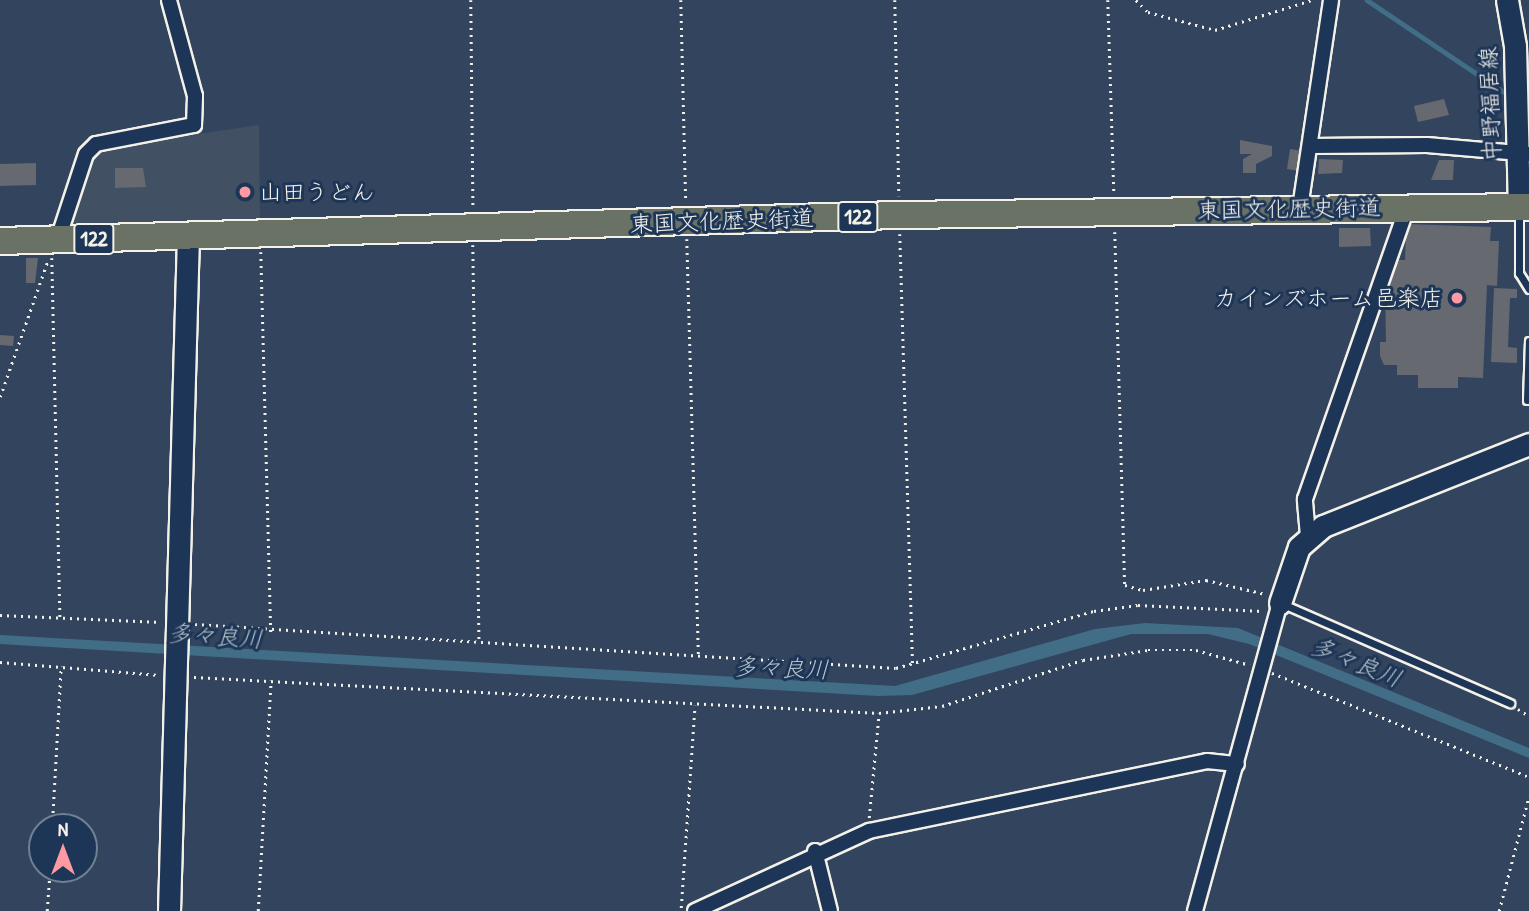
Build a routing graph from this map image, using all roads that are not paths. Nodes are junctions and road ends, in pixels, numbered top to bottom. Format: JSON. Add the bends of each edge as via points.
{"nodes":[{"id":1,"x":169,"y":0,"type":"edge"},
{"id":2,"x":1331,"y":0,"type":"edge"},
{"id":3,"x":1507,"y":0,"type":"edge"},
{"id":4,"x":1522,"y":47,"type":"edge"},
{"id":5,"x":1310,"y":146,"type":"junction"},
{"id":6,"x":1523,"y":153,"type":"edge"},
{"id":7,"x":1407,"y":207,"type":"junction"},
{"id":8,"x":1524,"y":207,"type":"edge"},
{"id":9,"x":1300,"y":208,"type":"junction"},
{"id":10,"x":188,"y":236,"type":"junction"},
{"id":11,"x":53,"y":240,"type":"junction"},
{"id":12,"x":0,"y":241,"type":"edge"},
{"id":13,"x":1529,"y":289,"type":"edge"},
{"id":14,"x":1529,"y":341,"type":"edge"},
{"id":15,"x":1527,"y":400,"type":"dead end"},
{"id":16,"x":1529,"y":444,"type":"edge"},
{"id":17,"x":1308,"y":536,"type":"junction"},
{"id":18,"x":1276,"y":613,"type":"junction"},
{"id":19,"x":1510,"y":703,"type":"road end"},
{"id":20,"x":1237,"y":764,"type":"junction"},
{"id":21,"x":815,"y":851,"type":"junction"},
{"id":22,"x":169,"y":911,"type":"edge"},
{"id":23,"x":695,"y":911,"type":"edge"},
{"id":24,"x":830,"y":911,"type":"edge"},
{"id":25,"x":1195,"y":911,"type":"edge"}],
"edges":[{"from":1,"to":11,"type":"street","via":[[195,96],[194,125],[96,144],[86,154]]},
{"from":2,"to":5,"type":"street"},
{"from":3,"to":4,"type":"street","name":"中野福居線"},
{"from":4,"to":6,"type":"street","name":"中野福居線"},
{"from":5,"to":6,"type":"street"},
{"from":5,"to":9,"type":"street"},
{"from":6,"to":8,"type":"street","name":"中野福居線"},
{"from":7,"to":8,"type":"highway","name":"東国文化歴史街道","number":"122"},
{"from":7,"to":9,"type":"highway","name":"東国文化歴史街道","number":"122"},
{"from":7,"to":17,"type":"street","via":[[1305,499]]},
{"from":8,"to":13,"type":"lane","via":[[1519,273]]},
{"from":9,"to":10,"type":"highway","name":"東国文化歴史街道","number":"122"},
{"from":10,"to":11,"type":"highway","name":"東国文化歴史街道","number":"122"},
{"from":10,"to":22,"type":"street"},
{"from":11,"to":12,"type":"highway","name":"東国文化歴史街道","number":"122"},
{"from":14,"to":15,"type":"lane"},
{"from":16,"to":17,"type":"street"},
{"from":17,"to":18,"type":"street"},
{"from":18,"to":19,"type":"lane"},
{"from":18,"to":20,"type":"street"},
{"from":20,"to":21,"type":"street","via":[[1207,761],[867,832]]},
{"from":20,"to":25,"type":"street"},
{"from":21,"to":23,"type":"street"},
{"from":21,"to":24,"type":"street"}]}
